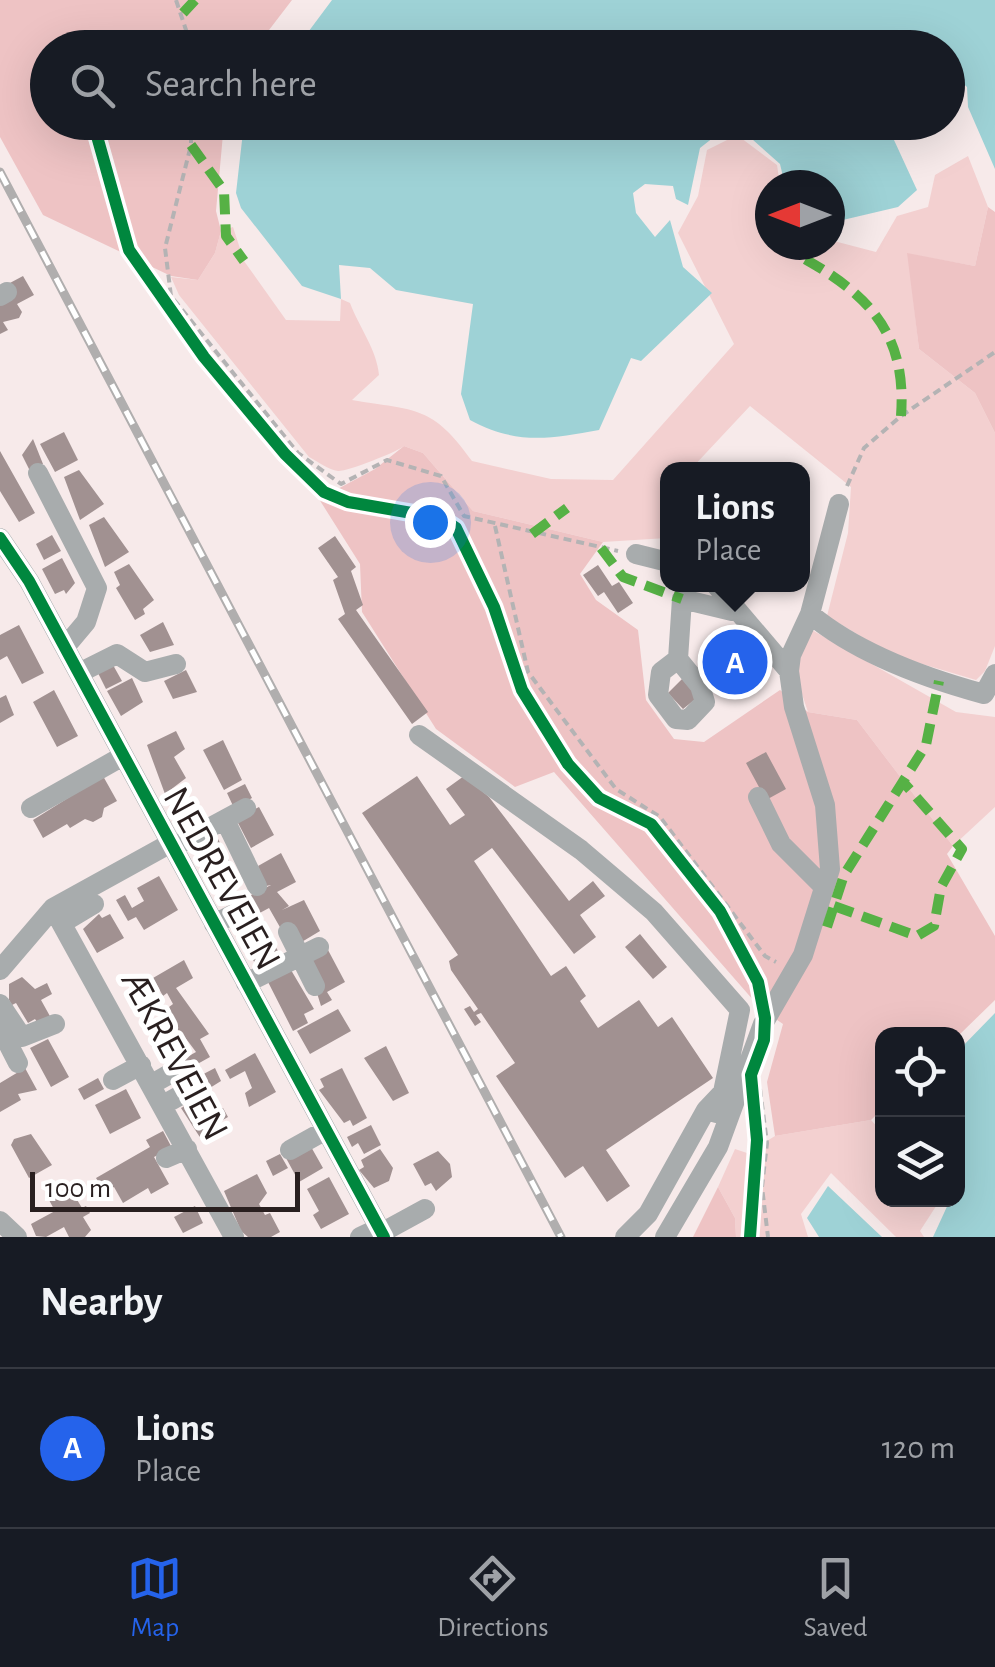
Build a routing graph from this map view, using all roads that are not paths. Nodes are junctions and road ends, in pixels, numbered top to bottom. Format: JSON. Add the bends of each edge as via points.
{"nodes":[{"id":1,"x":38,"y":472,"type":"dead end"},
{"id":2,"x":839,"y":504,"type":"road end"},
{"id":3,"x":12,"y":554,"type":"edge"},
{"id":4,"x":636,"y":554,"type":"road end"},
{"id":5,"x":660,"y":560,"type":"edge"},
{"id":6,"x":720,"y":592,"type":"edge"},
{"id":7,"x":732,"y":610,"type":"junction"},
{"id":8,"x":810,"y":614,"type":"junction"},
{"id":9,"x":65,"y":647,"type":"junction"},
{"id":10,"x":678,"y":659,"type":"dead end"},
{"id":11,"x":176,"y":664,"type":"dead end"},
{"id":12,"x":789,"y":672,"type":"junction"},
{"id":13,"x":79,"y":673,"type":"junction"},
{"id":14,"x":995,"y":674,"type":"edge"},
{"id":15,"x":419,"y":736,"type":"dead end"},
{"id":16,"x":134,"y":759,"type":"junction"},
{"id":17,"x":758,"y":797,"type":"dead end"},
{"id":18,"x":31,"y":808,"type":"dead end"},
{"id":19,"x":164,"y":851,"type":"junction"},
{"id":20,"x":257,"y":886,"type":"dead end"},
{"id":21,"x":824,"y":887,"type":"junction"},
{"id":22,"x":94,"y":904,"type":"dead end"},
{"id":23,"x":234,"y":914,"type":"dead end"},
{"id":24,"x":59,"y":915,"type":"junction"},
{"id":25,"x":214,"y":924,"type":"junction"},
{"id":26,"x":279,"y":927,"type":"dead end"},
{"id":27,"x":233,"y":948,"type":"junction"},
{"id":28,"x":304,"y":954,"type":"junction"},
{"id":29,"x":206,"y":958,"type":"dead end"},
{"id":30,"x":0,"y":969,"type":"edge"},
{"id":31,"x":251,"y":980,"type":"junction"},
{"id":32,"x":315,"y":986,"type":"dead end"},
{"id":33,"x":0,"y":1004,"type":"edge"},
{"id":34,"x":55,"y":1024,"type":"dead end"},
{"id":35,"x":0,"y":1028,"type":"edge"},
{"id":36,"x":18,"y":1063,"type":"dead end"},
{"id":37,"x":141,"y":1064,"type":"junction"},
{"id":38,"x":175,"y":1071,"type":"dead end"},
{"id":39,"x":112,"y":1080,"type":"dead end"},
{"id":40,"x":152,"y":1084,"type":"junction"},
{"id":41,"x":188,"y":1091,"type":"dead end"},
{"id":42,"x":163,"y":1105,"type":"junction"},
{"id":43,"x":706,"y":1110,"type":"junction"},
{"id":44,"x":728,"y":1117,"type":"junction"},
{"id":45,"x":334,"y":1131,"type":"junction"},
{"id":46,"x":187,"y":1149,"type":"junction"},
{"id":47,"x":290,"y":1150,"type":"dead end"},
{"id":48,"x":166,"y":1158,"type":"dead end"},
{"id":49,"x":425,"y":1209,"type":"dead end"},
{"id":50,"x":0,"y":1221,"type":"edge"},
{"id":51,"x":376,"y":1234,"type":"edge"},
{"id":52,"x":18,"y":1237,"type":"edge"},
{"id":53,"x":234,"y":1237,"type":"edge"},
{"id":54,"x":625,"y":1237,"type":"edge"},
{"id":55,"x":665,"y":1237,"type":"edge"}],
"edges":[{"from":1,"to":9,"type":"street","via":[[57,491],[104,586]]},
{"from":2,"to":8,"type":"street"},
{"from":3,"to":9,"type":"street","name":"NEDREVEIEN"},
{"from":4,"to":5,"type":"street"},
{"from":6,"to":7,"type":"street"},
{"from":7,"to":10,"type":"street","via":[[682,599]]},
{"from":7,"to":12,"type":"street"},
{"from":8,"to":12,"type":"street"},
{"from":8,"to":14,"type":"street","via":[[939,682],[984,694]]},
{"from":9,"to":13,"type":"street","name":"NEDREVEIEN"},
{"from":11,"to":13,"type":"street","via":[[138,667],[117,654]]},
{"from":12,"to":21,"type":"street","via":[[825,805],[830,868]]},
{"from":13,"to":16,"type":"street","name":"NEDREVEIEN"},
{"from":15,"to":43,"type":"street","via":[[581,850],[654,912],[740,1010],[723,1092]]},
{"from":16,"to":18,"type":"street"},
{"from":16,"to":19,"type":"street","name":"NEDREVEIEN"},
{"from":17,"to":21,"type":"street","via":[[780,844]]},
{"from":19,"to":20,"type":"street","via":[[232,812]]},
{"from":19,"to":24,"type":"street"},
{"from":19,"to":25,"type":"street","name":"NEDREVEIEN"},
{"from":21,"to":44,"type":"street","via":[[792,977],[762,1024]]},
{"from":22,"to":24,"type":"street"},
{"from":23,"to":25,"type":"street"},
{"from":24,"to":30,"type":"street"},
{"from":24,"to":37,"type":"street","name":"ÆKREVEIEN"},
{"from":25,"to":27,"type":"street","name":"NEDREVEIEN"},
{"from":26,"to":28,"type":"street"},
{"from":27,"to":29,"type":"street"},
{"from":27,"to":31,"type":"street","name":"NEDREVEIEN"},
{"from":28,"to":31,"type":"street"},
{"from":28,"to":32,"type":"street"},
{"from":31,"to":45,"type":"street","name":"NEDREVEIEN"},
{"from":33,"to":34,"type":"street","via":[[22,1037]]},
{"from":35,"to":36,"type":"street"},
{"from":37,"to":39,"type":"street"},
{"from":37,"to":40,"type":"street","name":"ÆKREVEIEN"},
{"from":38,"to":40,"type":"street"},
{"from":40,"to":42,"type":"street","name":"ÆKREVEIEN"},
{"from":41,"to":42,"type":"street"},
{"from":42,"to":46,"type":"street","name":"ÆKREVEIEN"},
{"from":43,"to":44,"type":"street"},
{"from":43,"to":54,"type":"street","via":[[648,1214]]},
{"from":44,"to":55,"type":"street","via":[[718,1147]]},
{"from":45,"to":47,"type":"street"},
{"from":45,"to":51,"type":"street","name":"NEDREVEIEN"},
{"from":46,"to":48,"type":"street"},
{"from":46,"to":53,"type":"street","name":"ÆKREVEIEN"},
{"from":49,"to":51,"type":"street"},
{"from":50,"to":52,"type":"street"}]}
